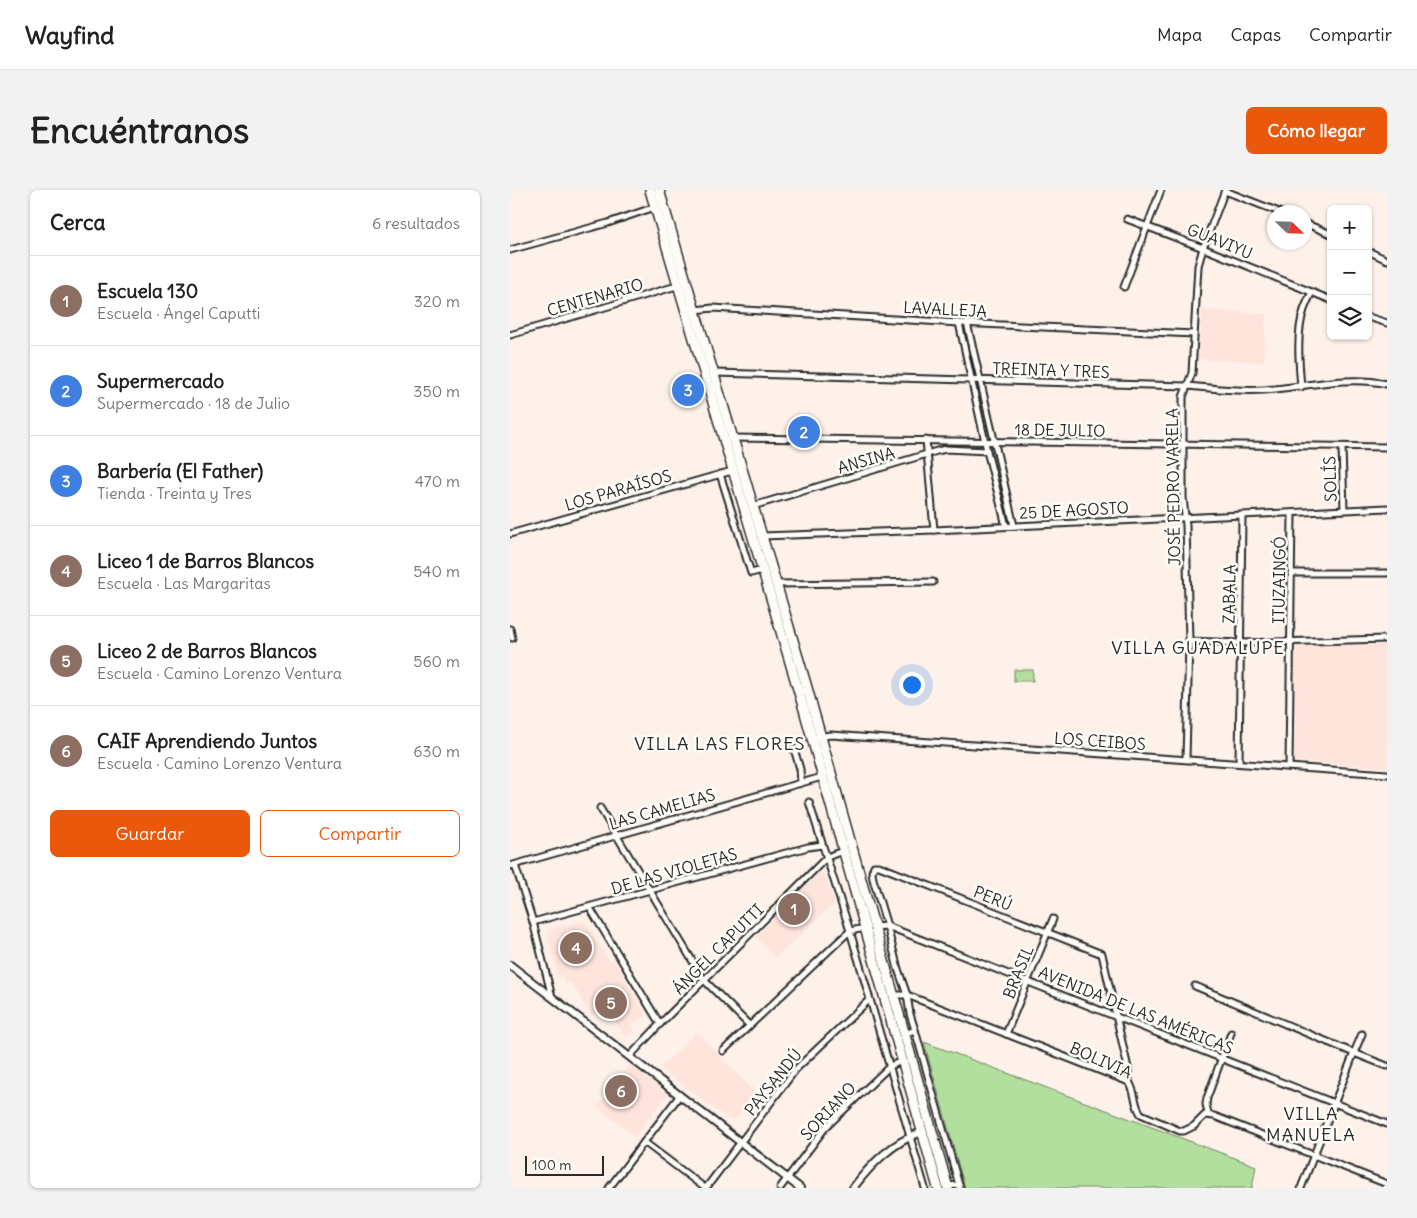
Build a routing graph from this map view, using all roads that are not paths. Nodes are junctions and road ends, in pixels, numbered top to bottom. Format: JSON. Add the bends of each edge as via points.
{"nodes":[{"id":1,"x":650,"y":190,"type":"edge"},
{"id":2,"x":659,"y":190,"type":"edge"},
{"id":3,"x":1161,"y":190,"type":"edge"},
{"id":4,"x":1225,"y":190,"type":"edge"},
{"id":5,"x":655,"y":207,"type":"junction"},
{"id":6,"x":1267,"y":207,"type":"edge"},
{"id":7,"x":1126,"y":219,"type":"dead end"},
{"id":8,"x":1147,"y":226,"type":"junction"},
{"id":9,"x":1312,"y":226,"type":"edge"},
{"id":10,"x":1327,"y":232,"type":"edge"},
{"id":11,"x":1203,"y":248,"type":"junction"},
{"id":12,"x":510,"y":250,"type":"edge"},
{"id":13,"x":1372,"y":253,"type":"edge"},
{"id":14,"x":1387,"y":260,"type":"edge"},
{"id":15,"x":683,"y":284,"type":"junction"},
{"id":16,"x":1124,"y":287,"type":"dead end"},
{"id":17,"x":1312,"y":292,"type":"junction"},
{"id":18,"x":1327,"y":298,"type":"edge"},
{"id":19,"x":695,"y":310,"type":"junction"},
{"id":20,"x":1372,"y":318,"type":"edge"},
{"id":21,"x":959,"y":323,"type":"junction"},
{"id":22,"x":967,"y":323,"type":"junction"},
{"id":23,"x":1387,"y":323,"type":"edge"},
{"id":24,"x":1194,"y":334,"type":"junction"},
{"id":25,"x":510,"y":335,"type":"edge"},
{"id":26,"x":714,"y":373,"type":"junction"},
{"id":27,"x":971,"y":380,"type":"junction"},
{"id":28,"x":980,"y":380,"type":"junction"},
{"id":29,"x":1387,"y":384,"type":"edge"},
{"id":30,"x":1187,"y":386,"type":"junction"},
{"id":31,"x":1301,"y":387,"type":"junction"},
{"id":32,"x":733,"y":438,"type":"junction"},
{"id":33,"x":926,"y":440,"type":"junction"},
{"id":34,"x":985,"y":442,"type":"junction"},
{"id":35,"x":994,"y":442,"type":"junction"},
{"id":36,"x":1183,"y":444,"type":"junction"},
{"id":37,"x":1387,"y":447,"type":"edge"},
{"id":38,"x":1342,"y":448,"type":"junction"},
{"id":39,"x":987,"y":451,"type":"junction"},
{"id":40,"x":928,"y":454,"type":"junction"},
{"id":41,"x":732,"y":471,"type":"junction"},
{"id":42,"x":720,"y":474,"type":"junction"},
{"id":43,"x":753,"y":506,"type":"junction"},
{"id":44,"x":1387,"y":508,"type":"edge"},
{"id":45,"x":1344,"y":510,"type":"junction"},
{"id":46,"x":1292,"y":513,"type":"junction"},
{"id":47,"x":1242,"y":515,"type":"junction"},
{"id":48,"x":1185,"y":517,"type":"junction"},
{"id":49,"x":1006,"y":526,"type":"junction"},
{"id":50,"x":1014,"y":526,"type":"junction"},
{"id":51,"x":934,"y":530,"type":"junction"},
{"id":52,"x":510,"y":534,"type":"edge"},
{"id":53,"x":762,"y":536,"type":"junction"},
{"id":54,"x":763,"y":570,"type":"junction"},
{"id":55,"x":1292,"y":573,"type":"junction"},
{"id":56,"x":1387,"y":573,"type":"edge"},
{"id":57,"x":933,"y":582,"type":"dead end"},
{"id":58,"x":776,"y":584,"type":"junction"},
{"id":59,"x":510,"y":630,"type":"edge"},
{"id":60,"x":512,"y":638,"type":"dead end"},
{"id":61,"x":1387,"y":639,"type":"edge"},
{"id":62,"x":1189,"y":641,"type":"junction"},
{"id":63,"x":1291,"y":642,"type":"junction"},
{"id":64,"x":1241,"y":643,"type":"junction"},
{"id":65,"x":816,"y":737,"type":"junction"},
{"id":66,"x":794,"y":749,"type":"dead end"},
{"id":67,"x":1186,"y":759,"type":"junction"},
{"id":68,"x":1239,"y":763,"type":"junction"},
{"id":69,"x":1288,"y":767,"type":"junction"},
{"id":70,"x":1387,"y":774,"type":"edge"},
{"id":71,"x":822,"y":777,"type":"junction"},
{"id":72,"x":801,"y":783,"type":"junction"},
{"id":73,"x":808,"y":802,"type":"dead end"},
{"id":74,"x":600,"y":808,"type":"dead end"},
{"id":75,"x":618,"y":835,"type":"junction"},
{"id":76,"x":822,"y":845,"type":"junction"},
{"id":77,"x":847,"y":850,"type":"junction"},
{"id":78,"x":827,"y":857,"type":"junction"},
{"id":79,"x":512,"y":866,"type":"edge"},
{"id":80,"x":651,"y":891,"type":"junction"},
{"id":81,"x":590,"y":908,"type":"junction"},
{"id":82,"x":1053,"y":919,"type":"dead end"},
{"id":83,"x":533,"y":922,"type":"junction"},
{"id":84,"x":887,"y":926,"type":"junction"},
{"id":85,"x":869,"y":927,"type":"junction"},
{"id":86,"x":850,"y":931,"type":"junction"},
{"id":87,"x":1047,"y":933,"type":"junction"},
{"id":88,"x":510,"y":964,"type":"edge"},
{"id":89,"x":704,"y":980,"type":"junction"},
{"id":90,"x":1027,"y":981,"type":"junction"},
{"id":91,"x":1194,"y":986,"type":"dead end"},
{"id":92,"x":893,"y":995,"type":"junction"},
{"id":93,"x":907,"y":995,"type":"junction"},
{"id":94,"x":552,"y":997,"type":"junction"},
{"id":95,"x":869,"y":1000,"type":"junction"},
{"id":96,"x":1116,"y":1017,"type":"junction"},
{"id":97,"x":660,"y":1024,"type":"junction"},
{"id":98,"x":749,"y":1026,"type":"junction"},
{"id":99,"x":915,"y":1030,"type":"junction"},
{"id":100,"x":904,"y":1034,"type":"junction"},
{"id":101,"x":1006,"y":1034,"type":"junction"},
{"id":102,"x":1231,"y":1034,"type":"dead end"},
{"id":103,"x":1362,"y":1034,"type":"dead end"},
{"id":104,"x":722,"y":1051,"type":"dead end"},
{"id":105,"x":1354,"y":1053,"type":"junction"},
{"id":106,"x":630,"y":1056,"type":"junction"},
{"id":107,"x":1222,"y":1058,"type":"junction"},
{"id":108,"x":902,"y":1061,"type":"junction"},
{"id":109,"x":890,"y":1066,"type":"junction"},
{"id":110,"x":1387,"y":1066,"type":"edge"},
{"id":111,"x":1129,"y":1082,"type":"junction"},
{"id":112,"x":680,"y":1095,"type":"junction"},
{"id":113,"x":1334,"y":1103,"type":"junction"},
{"id":114,"x":1208,"y":1114,"type":"junction"},
{"id":115,"x":1387,"y":1124,"type":"edge"},
{"id":116,"x":922,"y":1132,"type":"junction"},
{"id":117,"x":909,"y":1136,"type":"junction"},
{"id":118,"x":644,"y":1142,"type":"junction"},
{"id":119,"x":742,"y":1142,"type":"junction"},
{"id":120,"x":1313,"y":1156,"type":"junction"},
{"id":121,"x":788,"y":1178,"type":"junction"},
{"id":122,"x":1387,"y":1184,"type":"edge"},
{"id":123,"x":960,"y":1186,"type":"edge"},
{"id":124,"x":944,"y":1187,"type":"edge"},
{"id":125,"x":609,"y":1188,"type":"edge"},
{"id":126,"x":705,"y":1188,"type":"edge"},
{"id":127,"x":780,"y":1188,"type":"edge"},
{"id":128,"x":800,"y":1188,"type":"edge"},
{"id":129,"x":853,"y":1188,"type":"edge"},
{"id":130,"x":924,"y":1188,"type":"edge"},
{"id":131,"x":1301,"y":1188,"type":"edge"}],
"edges":[{"from":1,"to":5,"type":"highway"},
{"from":2,"to":15,"type":"highway"},
{"from":3,"to":8,"type":"street"},
{"from":4,"to":6,"type":"street"},
{"from":4,"to":11,"type":"street","name":"JOSÉ PEDRO VARELA"},
{"from":5,"to":12,"type":"street"},
{"from":5,"to":15,"type":"highway"},
{"from":7,"to":8,"type":"street","name":"GUAVIYU"},
{"from":8,"to":11,"type":"street","name":"GUAVIYU"},
{"from":8,"to":16,"type":"street"},
{"from":9,"to":10,"type":"street"},
{"from":11,"to":17,"type":"street","name":"GUAVIYU"},
{"from":11,"to":24,"type":"street","name":"JOSÉ PEDRO VARELA","via":[[1197,275]]},
{"from":13,"to":14,"type":"street"},
{"from":15,"to":19,"type":"highway"},
{"from":15,"to":25,"type":"street","name":"CENTENARIO"},
{"from":15,"to":41,"type":"highway"},
{"from":17,"to":18,"type":"street","name":"GUAVIYU"},
{"from":17,"to":31,"type":"street","via":[[1301,327]]},
{"from":19,"to":21,"type":"street","name":"LAVALLEJA","via":[[713,308]]},
{"from":19,"to":26,"type":"highway"},
{"from":20,"to":23,"type":"street"},
{"from":21,"to":22,"type":"street","name":"LAVALLEJA"},
{"from":21,"to":27,"type":"street"},
{"from":22,"to":24,"type":"street","name":"LAVALLEJA"},
{"from":22,"to":28,"type":"street"},
{"from":24,"to":30,"type":"street","name":"JOSÉ PEDRO VARELA","via":[[1192,373]]},
{"from":26,"to":27,"type":"street","name":"TREINTA Y TRES"},
{"from":26,"to":32,"type":"highway"},
{"from":27,"to":28,"type":"street","name":"TREINTA Y TRES"},
{"from":27,"to":34,"type":"street"},
{"from":28,"to":30,"type":"street","name":"TREINTA Y TRES"},
{"from":28,"to":35,"type":"street"},
{"from":29,"to":31,"type":"street","name":"TREINTA Y TRES","via":[[1354,380]]},
{"from":30,"to":31,"type":"street","name":"TREINTA Y TRES","via":[[1234,390]]},
{"from":30,"to":36,"type":"street","name":"JOSÉ PEDRO VARELA","via":[[1183,397]]},
{"from":32,"to":33,"type":"street","name":"18 DE JULIO"},
{"from":32,"to":43,"type":"highway"},
{"from":33,"to":34,"type":"street","name":"18 DE JULIO"},
{"from":33,"to":40,"type":"street"},
{"from":34,"to":35,"type":"street","name":"18 DE JULIO"},
{"from":34,"to":39,"type":"street"},
{"from":35,"to":36,"type":"street","name":"18 DE JULIO"},
{"from":35,"to":50,"type":"street"},
{"from":36,"to":38,"type":"street","name":"18 DE JULIO"},
{"from":36,"to":48,"type":"street","name":"JOSÉ PEDRO VARELA"},
{"from":37,"to":38,"type":"street","name":"18 DE JULIO"},
{"from":38,"to":45,"type":"street","name":"SOLÍS"},
{"from":39,"to":40,"type":"street","name":"ANSINA","via":[[946,449]]},
{"from":39,"to":49,"type":"street"},
{"from":40,"to":43,"type":"street","name":"ANSINA"},
{"from":40,"to":51,"type":"street"},
{"from":41,"to":42,"type":"street","name":"LOS PARAÍSOS"},
{"from":41,"to":54,"type":"highway"},
{"from":42,"to":52,"type":"street","name":"LOS PARAÍSOS"},
{"from":42,"to":54,"type":"street","via":[[751,573]]},
{"from":43,"to":53,"type":"highway"},
{"from":44,"to":45,"type":"street","name":"25 DE AGOSTO"},
{"from":45,"to":46,"type":"street","name":"25 DE AGOSTO"},
{"from":46,"to":47,"type":"street","name":"25 DE AGOSTO"},
{"from":46,"to":55,"type":"street","name":"ITUZAINGÓ"},
{"from":47,"to":48,"type":"street","name":"25 DE AGOSTO"},
{"from":47,"to":64,"type":"street","name":"ZABALA"},
{"from":48,"to":50,"type":"street","name":"25 DE AGOSTO"},
{"from":48,"to":62,"type":"street","name":"JOSÉ PEDRO VARELA"},
{"from":49,"to":50,"type":"street","name":"25 DE AGOSTO"},
{"from":49,"to":51,"type":"street","name":"25 DE AGOSTO"},
{"from":51,"to":53,"type":"street","name":"25 DE AGOSTO"},
{"from":53,"to":58,"type":"highway"},
{"from":54,"to":65,"type":"highway"},
{"from":55,"to":56,"type":"street"},
{"from":55,"to":63,"type":"street","name":"ITUZAINGÓ"},
{"from":57,"to":58,"type":"street"},
{"from":58,"to":65,"type":"highway"},
{"from":59,"to":60,"type":"street"},
{"from":61,"to":63,"type":"street"},
{"from":62,"to":64,"type":"street"},
{"from":62,"to":67,"type":"street","name":"JOSÉ PEDRO VARELA"},
{"from":63,"to":64,"type":"street"},
{"from":63,"to":69,"type":"street","name":"ITUZAINGÓ"},
{"from":64,"to":68,"type":"street","name":"ZABALA"},
{"from":65,"to":67,"type":"street","name":"LOS CEIBOS","via":[[831,735]]},
{"from":65,"to":71,"type":"highway"},
{"from":65,"to":77,"type":"highway"},
{"from":66,"to":72,"type":"street"},
{"from":67,"to":68,"type":"street","name":"LOS CEIBOS"},
{"from":68,"to":69,"type":"street","name":"LOS CEIBOS"},
{"from":69,"to":70,"type":"street","name":"LOS CEIBOS"},
{"from":71,"to":72,"type":"street","name":"LAS CAMELIAS"},
{"from":71,"to":77,"type":"highway"},
{"from":72,"to":75,"type":"street","name":"LAS CAMELIAS"},
{"from":73,"to":76,"type":"street"},
{"from":74,"to":75,"type":"street"},
{"from":75,"to":79,"type":"street","name":"LAS CAMELIAS"},
{"from":75,"to":80,"type":"street"},
{"from":76,"to":78,"type":"street"},
{"from":76,"to":80,"type":"street","name":"DE LAS VIOLETAS","via":[[808,846]]},
{"from":77,"to":78,"type":"street","name":"ÁNGEL CAPUTTI"},
{"from":77,"to":85,"type":"highway"},
{"from":78,"to":86,"type":"street"},
{"from":78,"to":89,"type":"street","name":"ÁNGEL CAPUTTI"},
{"from":79,"to":83,"type":"street"},
{"from":80,"to":81,"type":"street","name":"DE LAS VIOLETAS"},
{"from":80,"to":89,"type":"street"},
{"from":81,"to":83,"type":"street","name":"DE LAS VIOLETAS"},
{"from":81,"to":97,"type":"street"},
{"from":82,"to":87,"type":"street","name":"BRASIL"},
{"from":83,"to":94,"type":"street"},
{"from":84,"to":85,"type":"street","name":"AVENIDA DE LAS AMÉRICAS"},
{"from":84,"to":87,"type":"street","name":"PERÚ","via":[[873,880],[874,866]]},
{"from":84,"to":90,"type":"street","name":"AVENIDA DE LAS AMÉRICAS"},
{"from":84,"to":93,"type":"street"},
{"from":85,"to":86,"type":"street","name":"AVENIDA DE LAS AMÉRICAS"},
{"from":85,"to":92,"type":"highway"},
{"from":85,"to":108,"type":"highway"},
{"from":86,"to":95,"type":"street"},
{"from":86,"to":98,"type":"street"},
{"from":87,"to":90,"type":"street","name":"BRASIL"},
{"from":87,"to":96,"type":"street","name":"PERÚ","via":[[1102,954]]},
{"from":88,"to":94,"type":"street"},
{"from":89,"to":97,"type":"street","name":"ÁNGEL CAPUTTI"},
{"from":89,"to":98,"type":"street"},
{"from":90,"to":96,"type":"street","name":"AVENIDA DE LAS AMÉRICAS"},
{"from":90,"to":101,"type":"street","name":"BRASIL"},
{"from":91,"to":105,"type":"street"},
{"from":92,"to":93,"type":"street","name":"BOLIVIA"},
{"from":92,"to":100,"type":"highway"},
{"from":93,"to":99,"type":"street"},
{"from":93,"to":101,"type":"street","name":"BOLIVIA"},
{"from":94,"to":106,"type":"street"},
{"from":95,"to":109,"type":"street"},
{"from":95,"to":119,"type":"street","name":"PAYSANDÚ","via":[[796,1069]]},
{"from":96,"to":107,"type":"street","name":"AVENIDA DE LAS AMÉRICAS"},
{"from":96,"to":111,"type":"street"},
{"from":97,"to":106,"type":"street","name":"ÁNGEL CAPUTTI"},
{"from":98,"to":104,"type":"street"},
{"from":99,"to":100,"type":"street"},
{"from":99,"to":123,"type":"street"},
{"from":100,"to":124,"type":"highway"},
{"from":101,"to":111,"type":"street","name":"BOLIVIA"},
{"from":102,"to":107,"type":"street"},
{"from":103,"to":105,"type":"street"},
{"from":105,"to":110,"type":"street"},
{"from":105,"to":113,"type":"street"},
{"from":106,"to":112,"type":"street"},
{"from":107,"to":113,"type":"street","name":"AVENIDA DE LAS AMÉRICAS"},
{"from":107,"to":114,"type":"street","via":[[1206,1104]]},
{"from":108,"to":109,"type":"street","name":"SORIANO"},
{"from":108,"to":116,"type":"highway"},
{"from":109,"to":117,"type":"street"},
{"from":109,"to":121,"type":"street","name":"SORIANO","via":[[825,1128]]},
{"from":111,"to":114,"type":"street","name":"BOLIVIA","via":[[1141,1114],[1180,1131],[1190,1129]]},
{"from":112,"to":118,"type":"street"},
{"from":112,"to":119,"type":"street"},
{"from":113,"to":115,"type":"street","name":"AVENIDA DE LAS AMÉRICAS"},
{"from":113,"to":120,"type":"street"},
{"from":114,"to":120,"type":"street"},
{"from":116,"to":117,"type":"street"},
{"from":116,"to":124,"type":"highway"},
{"from":117,"to":129,"type":"street","via":[[882,1156]]},
{"from":117,"to":130,"type":"street"},
{"from":118,"to":125,"type":"street"},
{"from":118,"to":126,"type":"street"},
{"from":119,"to":121,"type":"street"},
{"from":119,"to":126,"type":"street","name":"PAYSANDÚ"},
{"from":120,"to":122,"type":"street"},
{"from":120,"to":131,"type":"street"},
{"from":121,"to":127,"type":"street","name":"SORIANO"},
{"from":121,"to":128,"type":"street"},
{"from":123,"to":124,"type":"street"}]}
